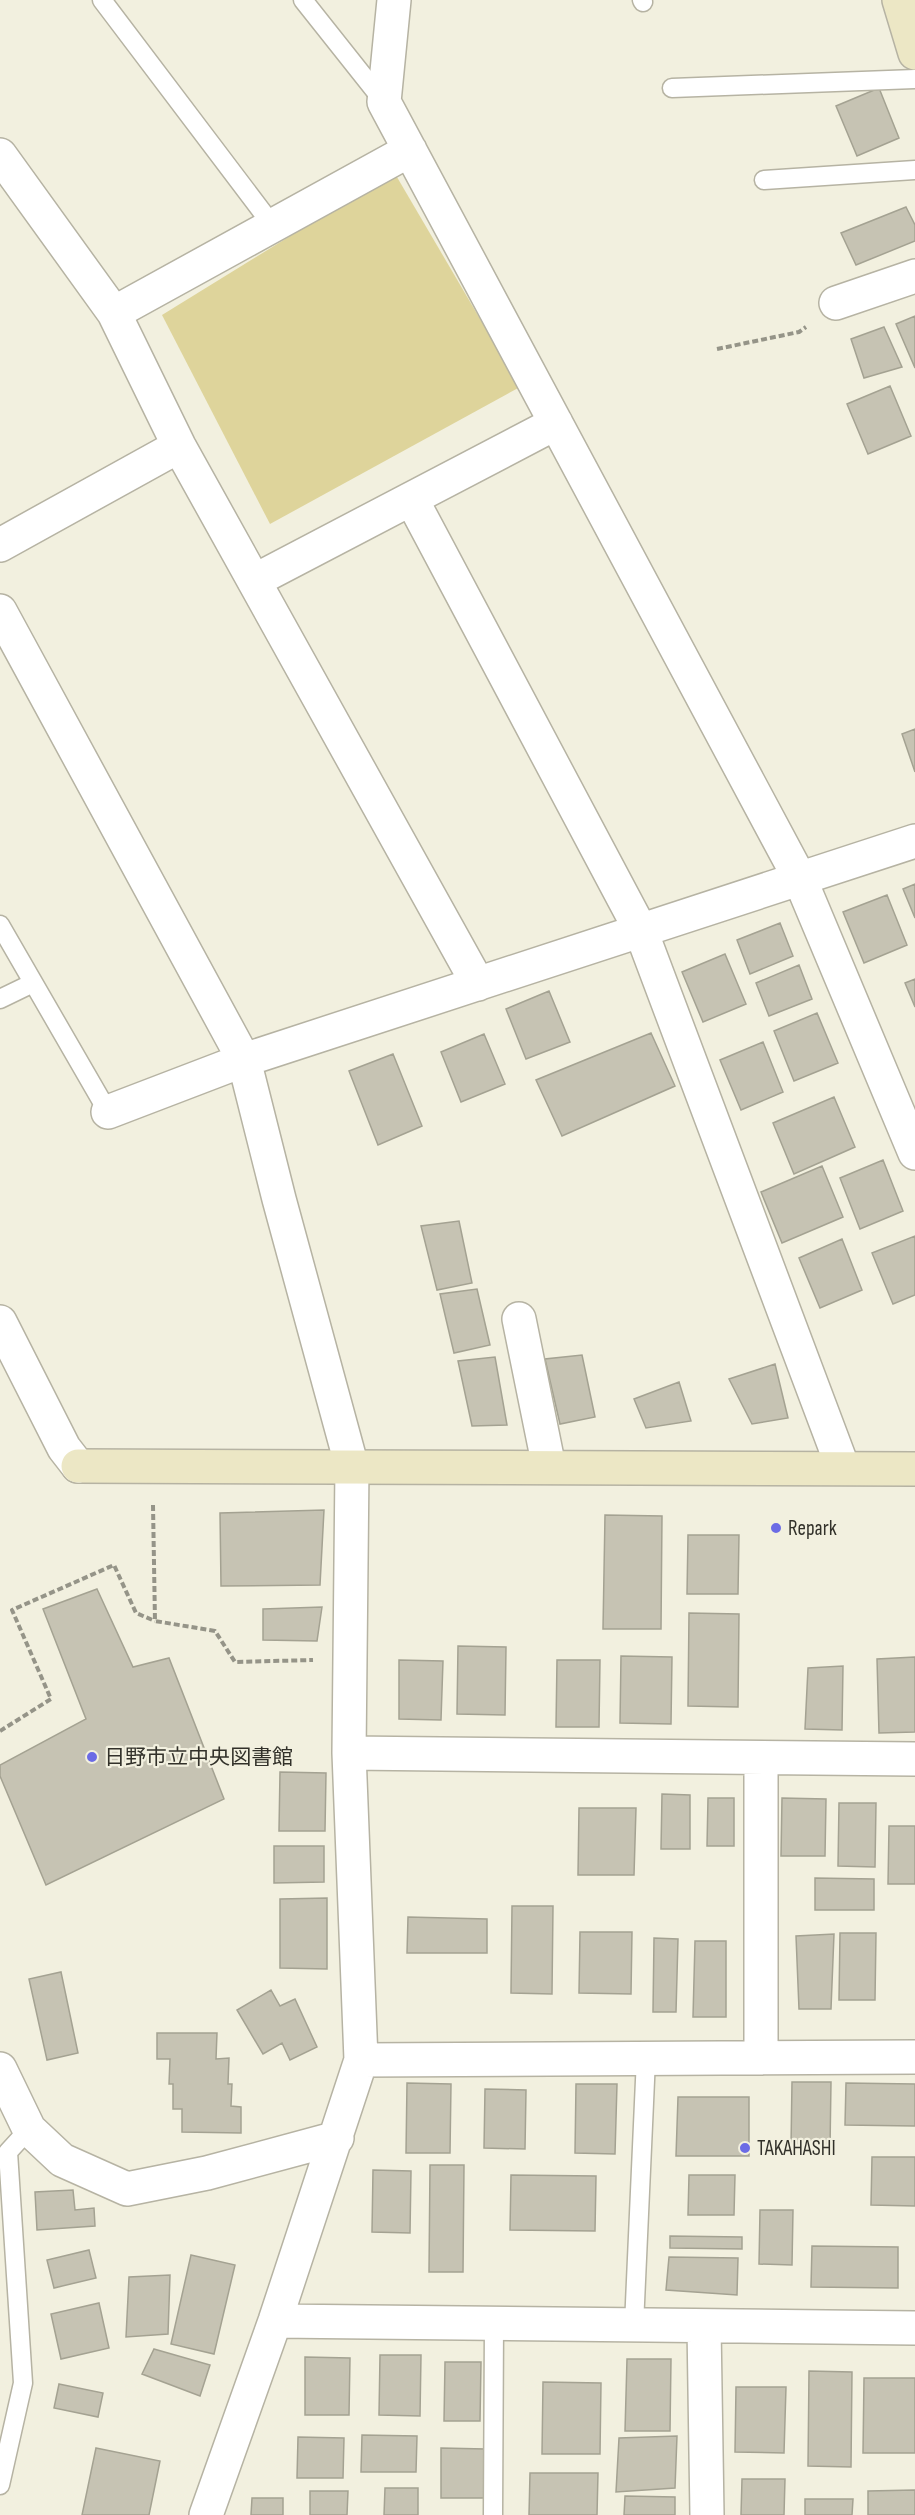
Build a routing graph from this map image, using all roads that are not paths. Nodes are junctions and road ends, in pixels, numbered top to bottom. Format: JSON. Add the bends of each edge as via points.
{"nodes":[{"id":1,"x":102,"y":0,"type":"edge"},
{"id":2,"x":303,"y":0,"type":"edge"},
{"id":3,"x":394,"y":0,"type":"edge"},
{"id":4,"x":899,"y":0,"type":"edge"},
{"id":5,"x":915,"y":53,"type":"edge"},
{"id":6,"x":915,"y":79,"type":"edge"},
{"id":7,"x":672,"y":88,"type":"dead end"},
{"id":8,"x":384,"y":102,"type":"junction"},
{"id":9,"x":410,"y":150,"type":"junction"},
{"id":10,"x":0,"y":155,"type":"edge"},
{"id":11,"x":915,"y":170,"type":"edge"},
{"id":12,"x":764,"y":180,"type":"dead end"},
{"id":13,"x":273,"y":226,"type":"junction"},
{"id":14,"x":915,"y":276,"type":"edge"},
{"id":15,"x":836,"y":303,"type":"road end"},
{"id":16,"x":114,"y":313,"type":"junction"},
{"id":17,"x":556,"y":423,"type":"junction"},
{"id":18,"x":179,"y":446,"type":"junction"},
{"id":19,"x":412,"y":500,"type":"junction"},
{"id":20,"x":0,"y":544,"type":"edge"},
{"id":21,"x":254,"y":581,"type":"junction"},
{"id":22,"x":0,"y":611,"type":"edge"},
{"id":23,"x":915,"y":842,"type":"edge"},
{"id":24,"x":800,"y":879,"type":"junction"},
{"id":25,"x":0,"y":925,"type":"edge"},
{"id":26,"x":641,"y":931,"type":"junction"},
{"id":27,"x":33,"y":983,"type":"junction"},
{"id":28,"x":478,"y":984,"type":"junction"},
{"id":29,"x":0,"y":999,"type":"edge"},
{"id":30,"x":244,"y":1060,"type":"junction"},
{"id":31,"x":108,"y":1112,"type":"joint"},
{"id":32,"x":915,"y":1153,"type":"edge"},
{"id":33,"x":519,"y":1319,"type":"dead end"},
{"id":34,"x":0,"y":1322,"type":"edge"},
{"id":35,"x":352,"y":1467,"type":"junction"},
{"id":36,"x":549,"y":1467,"type":"junction"},
{"id":37,"x":843,"y":1468,"type":"junction"},
{"id":38,"x":915,"y":1468,"type":"edge"},
{"id":39,"x":349,"y":1753,"type":"junction"},
{"id":40,"x":761,"y":1758,"type":"junction"},
{"id":41,"x":915,"y":1759,"type":"edge"},
{"id":42,"x":915,"y":2057,"type":"edge"},
{"id":43,"x":646,"y":2058,"type":"junction"},
{"id":44,"x":761,"y":2058,"type":"junction"},
{"id":45,"x":361,"y":2060,"type":"junction"},
{"id":46,"x":0,"y":2069,"type":"edge"},
{"id":47,"x":29,"y":2129,"type":"junction"},
{"id":48,"x":337,"y":2138,"type":"junction"},
{"id":49,"x":275,"y":2321,"type":"junction"},
{"id":50,"x":494,"y":2323,"type":"junction"},
{"id":51,"x":634,"y":2325,"type":"junction"},
{"id":52,"x":704,"y":2326,"type":"junction"},
{"id":53,"x":915,"y":2328,"type":"edge"},
{"id":54,"x":0,"y":2485,"type":"edge"},
{"id":55,"x":206,"y":2515,"type":"edge"},
{"id":56,"x":493,"y":2515,"type":"edge"},
{"id":57,"x":707,"y":2515,"type":"edge"}],
"edges":[{"from":1,"to":13,"type":"lane"},
{"from":2,"to":8,"type":"lane"},
{"from":3,"to":8,"type":"street"},
{"from":4,"to":5,"type":"street"},
{"from":6,"to":7,"type":"lane"},
{"from":8,"to":9,"type":"street"},
{"from":9,"to":13,"type":"street"},
{"from":9,"to":17,"type":"street"},
{"from":10,"to":16,"type":"street"},
{"from":11,"to":12,"type":"lane"},
{"from":13,"to":16,"type":"street"},
{"from":14,"to":15,"type":"street"},
{"from":16,"to":18,"type":"street"},
{"from":17,"to":19,"type":"street"},
{"from":17,"to":24,"type":"street"},
{"from":18,"to":20,"type":"street"},
{"from":18,"to":21,"type":"street"},
{"from":19,"to":21,"type":"street"},
{"from":19,"to":26,"type":"street"},
{"from":21,"to":28,"type":"street"},
{"from":22,"to":30,"type":"street"},
{"from":23,"to":24,"type":"street"},
{"from":24,"to":26,"type":"street"},
{"from":24,"to":32,"type":"street"},
{"from":25,"to":27,"type":"lane"},
{"from":26,"to":28,"type":"street"},
{"from":26,"to":37,"type":"street"},
{"from":27,"to":29,"type":"lane"},
{"from":27,"to":31,"type":"lane"},
{"from":28,"to":30,"type":"street"},
{"from":30,"to":31,"type":"street"},
{"from":30,"to":35,"type":"street"},
{"from":33,"to":36,"type":"street"},
{"from":34,"to":35,"type":"street","via":[[64,1448],[78,1466]]},
{"from":35,"to":36,"type":"street"},
{"from":35,"to":39,"type":"street"},
{"from":36,"to":37,"type":"street"},
{"from":37,"to":38,"type":"street"},
{"from":39,"to":40,"type":"street"},
{"from":39,"to":45,"type":"street"},
{"from":40,"to":41,"type":"street"},
{"from":40,"to":44,"type":"street"},
{"from":42,"to":44,"type":"street"},
{"from":43,"to":44,"type":"street"},
{"from":43,"to":45,"type":"street"},
{"from":43,"to":51,"type":"lane"},
{"from":45,"to":48,"type":"street"},
{"from":46,"to":47,"type":"street"},
{"from":47,"to":48,"type":"street","via":[[62,2160],[127,2188],[207,2173]]},
{"from":47,"to":54,"type":"lane","via":[[8,2152],[23,2383]]},
{"from":48,"to":49,"type":"street"},
{"from":49,"to":50,"type":"street"},
{"from":49,"to":55,"type":"street"},
{"from":50,"to":51,"type":"street"},
{"from":50,"to":56,"type":"lane"},
{"from":51,"to":52,"type":"street"},
{"from":52,"to":53,"type":"street"},
{"from":52,"to":57,"type":"street"}]}
